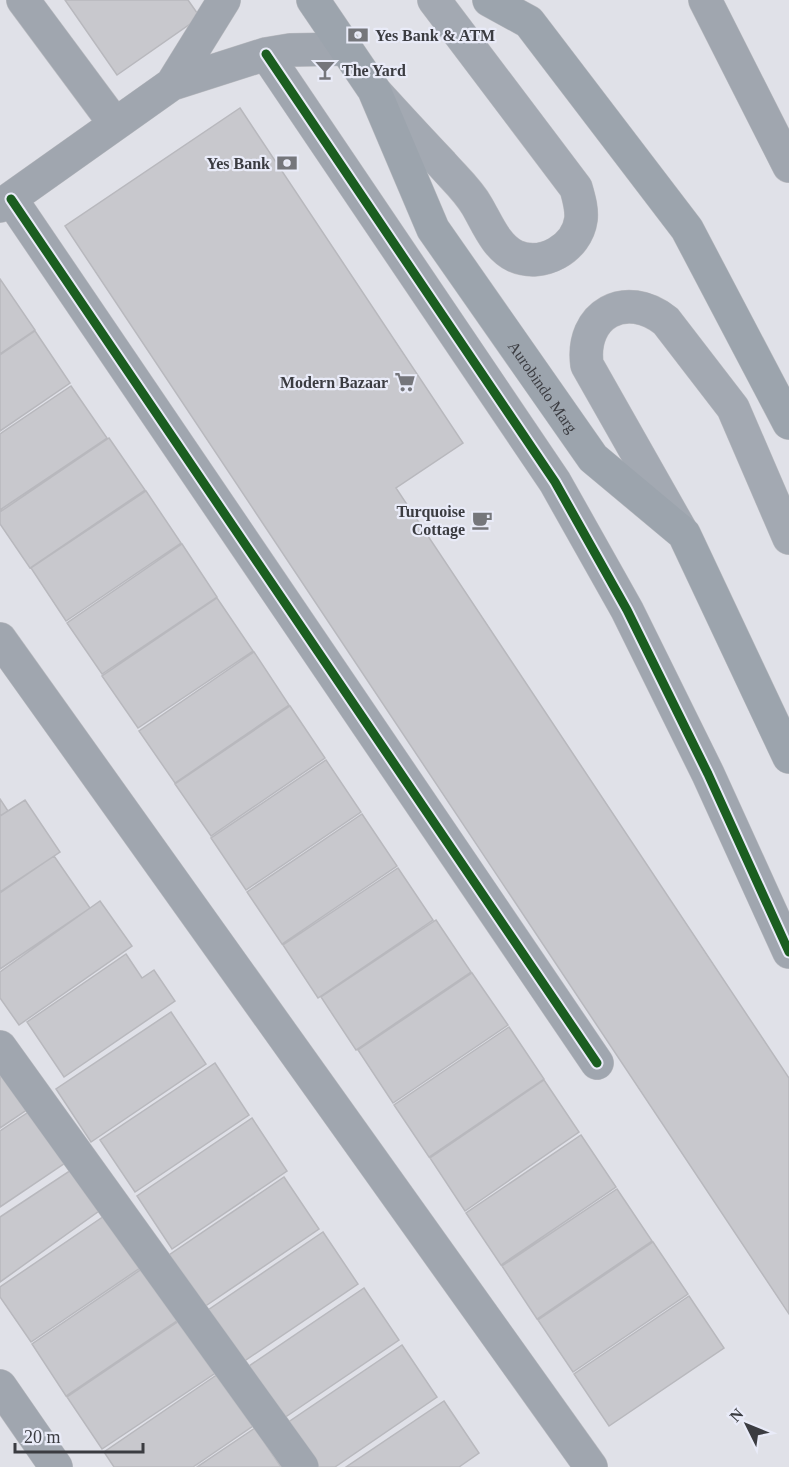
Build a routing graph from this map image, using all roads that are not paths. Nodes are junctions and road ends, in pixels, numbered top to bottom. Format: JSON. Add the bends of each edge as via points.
{"nodes":[{"id":1,"x":23,"y":0,"type":"edge"},
{"id":2,"x":224,"y":0,"type":"edge"},
{"id":3,"x":313,"y":0,"type":"edge"},
{"id":4,"x":434,"y":0,"type":"edge"},
{"id":5,"x":489,"y":0,"type":"edge"},
{"id":6,"x":705,"y":0,"type":"edge"},
{"id":7,"x":346,"y":49,"type":"junction"},
{"id":8,"x":266,"y":54,"type":"junction"},
{"id":9,"x":172,"y":84,"type":"junction"},
{"id":10,"x":374,"y":90,"type":"junction"},
{"id":11,"x":115,"y":124,"type":"junction"},
{"id":12,"x":789,"y":166,"type":"edge"},
{"id":13,"x":5,"y":203,"type":"edge"},
{"id":14,"x":789,"y":423,"type":"edge"},
{"id":15,"x":684,"y":534,"type":"junction"},
{"id":16,"x":789,"y":538,"type":"edge"},
{"id":17,"x":0,"y":639,"type":"edge"},
{"id":18,"x":789,"y":757,"type":"edge"},
{"id":19,"x":789,"y":952,"type":"edge"},
{"id":20,"x":0,"y":1047,"type":"edge"},
{"id":21,"x":597,"y":1063,"type":"dead end"},
{"id":22,"x":0,"y":1386,"type":"edge"},
{"id":23,"x":56,"y":1467,"type":"edge"},
{"id":24,"x":302,"y":1467,"type":"edge"},
{"id":25,"x":591,"y":1467,"type":"edge"}],
"edges":[{"from":1,"to":11,"type":"street"},
{"from":2,"to":9,"type":"street"},
{"from":3,"to":7,"type":"highway","name":"Aurobindo Marg"},
{"from":4,"to":10,"type":"main road","via":[[576,188],[581,221],[574,237],[563,250],[548,258],[531,260],[515,256],[501,246],[473,199]]},
{"from":5,"to":14,"type":"highway","via":[[529,22],[687,230]]},
{"from":6,"to":12,"type":"street"},
{"from":7,"to":8,"type":"street"},
{"from":7,"to":10,"type":"highway","name":"Aurobindo Marg"},
{"from":8,"to":9,"type":"street"},
{"from":8,"to":19,"type":"street","via":[[555,482],[627,610]]},
{"from":9,"to":11,"type":"street"},
{"from":10,"to":15,"type":"highway","name":"Aurobindo Marg","via":[[433,229],[593,458]]},
{"from":11,"to":13,"type":"street"},
{"from":13,"to":21,"type":"street"},
{"from":15,"to":16,"type":"main road","via":[[587,365],[588,334],[602,316],[623,306],[653,311],[666,321],[733,408]]},
{"from":15,"to":18,"type":"highway","name":"Aurobindo Marg"},
{"from":17,"to":25,"type":"street"},
{"from":20,"to":24,"type":"street"},
{"from":22,"to":23,"type":"street"}]}
